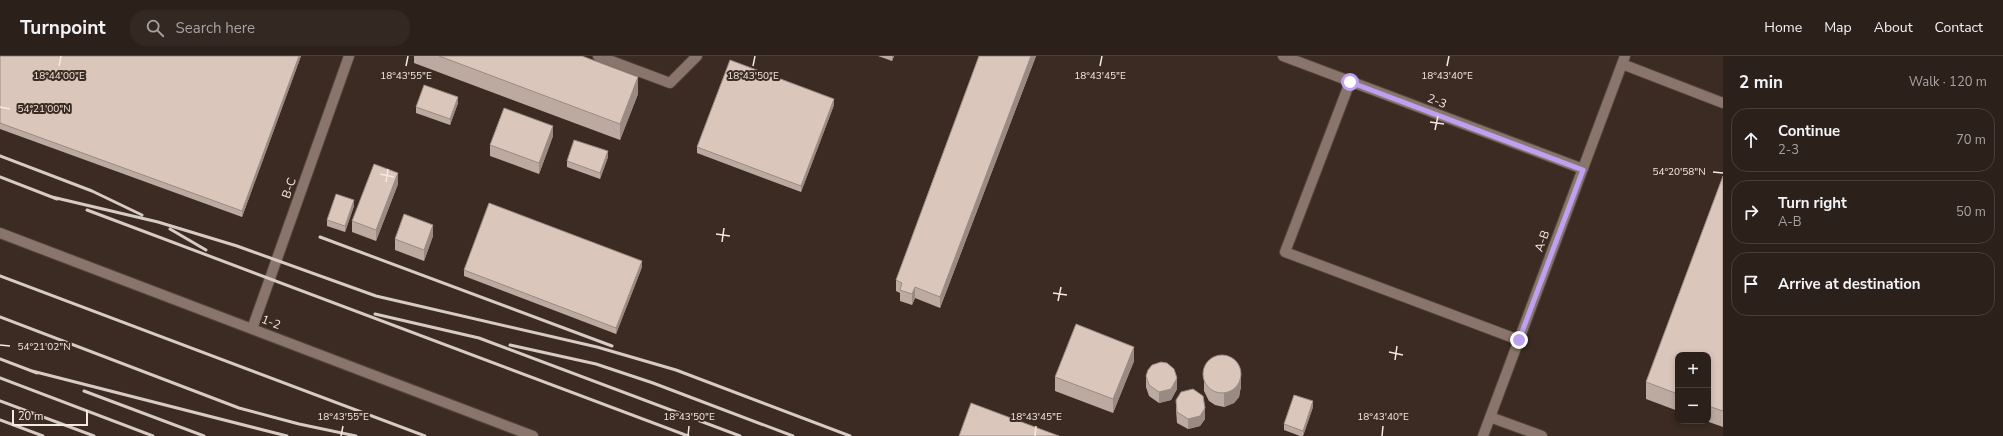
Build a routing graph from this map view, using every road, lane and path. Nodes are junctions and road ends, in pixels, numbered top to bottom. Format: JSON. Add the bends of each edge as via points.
{"nodes":[{"id":1,"x":349,"y":56,"type":"edge"},
{"id":2,"x":598,"y":56,"type":"edge"},
{"id":3,"x":696,"y":56,"type":"edge"},
{"id":4,"x":1283,"y":56,"type":"edge"},
{"id":5,"x":1623,"y":60,"type":"edge"},
{"id":6,"x":1350,"y":82,"type":"junction"},
{"id":7,"x":1723,"y":103,"type":"edge"},
{"id":8,"x":1583,"y":170,"type":"junction"},
{"id":9,"x":0,"y":233,"type":"edge"},
{"id":10,"x":252,"y":329,"type":"junction"},
{"id":11,"x":1519,"y":340,"type":"junction"},
{"id":12,"x":1490,"y":417,"type":"junction"},
{"id":13,"x":533,"y":436,"type":"edge"},
{"id":14,"x":1483,"y":436,"type":"edge"},
{"id":15,"x":1542,"y":436,"type":"edge"}],
"edges":[{"from":1,"to":10,"type":"lane","name":"B-C"},
{"from":2,"to":3,"type":"lane","via":[[670,84]]},
{"from":4,"to":6,"type":"lane","name":"2-3"},
{"from":5,"to":7,"type":"lane"},
{"from":5,"to":8,"type":"lane","name":"A-B"},
{"from":6,"to":8,"type":"lane","name":"2-3"},
{"from":6,"to":11,"type":"lane","via":[[1285,252]]},
{"from":8,"to":11,"type":"lane","name":"A-B"},
{"from":9,"to":10,"type":"lane","name":"1-2"},
{"from":10,"to":13,"type":"lane","name":"1-2"},
{"from":11,"to":12,"type":"lane","name":"A-B"},
{"from":12,"to":14,"type":"lane","name":"A-B"},
{"from":12,"to":15,"type":"lane"}]}
